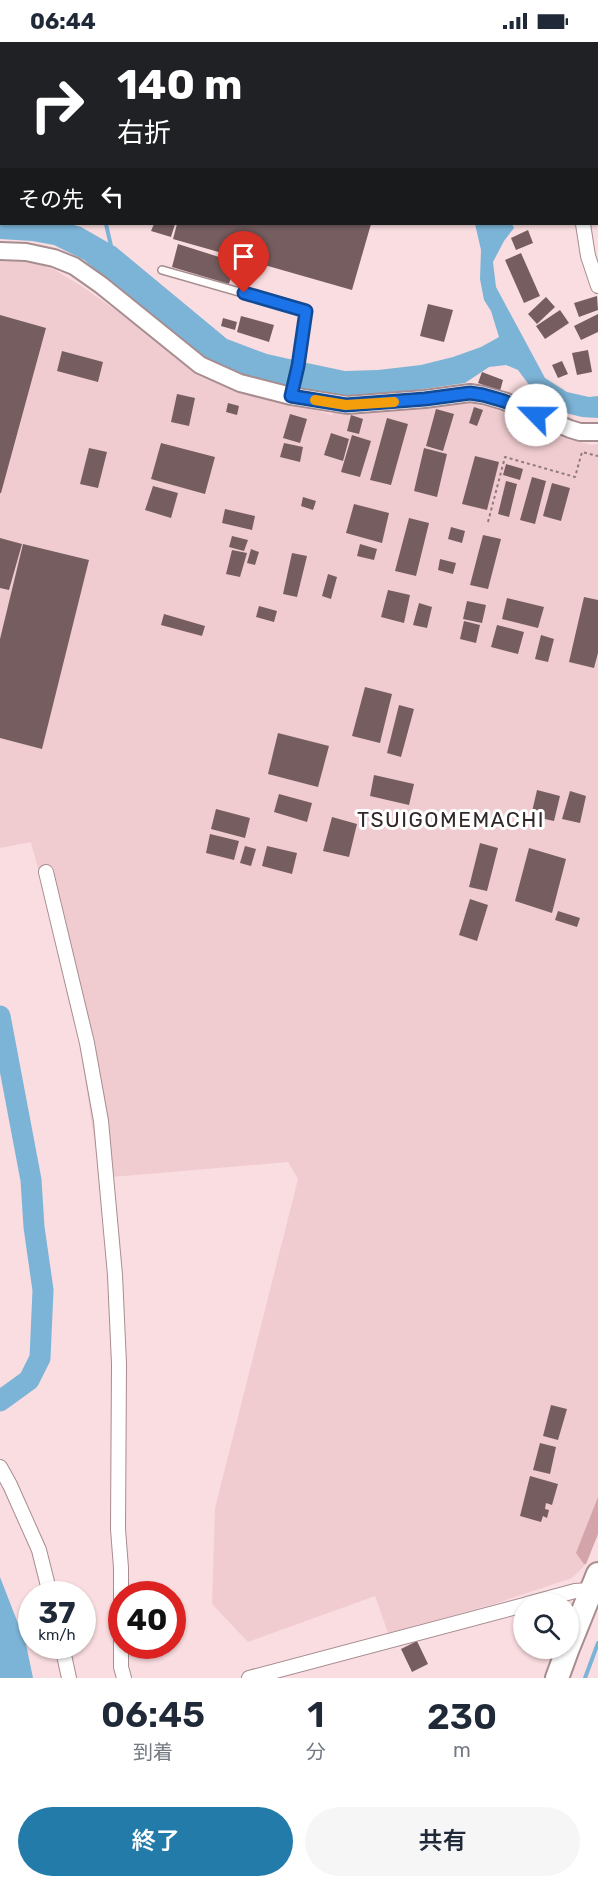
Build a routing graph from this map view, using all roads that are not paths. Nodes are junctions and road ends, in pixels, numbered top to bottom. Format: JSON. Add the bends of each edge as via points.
{"nodes":[{"id":1,"x":583,"y":225,"type":"edge"},
{"id":2,"x":0,"y":251,"type":"edge"},
{"id":3,"x":162,"y":270,"type":"dead end"},
{"id":4,"x":598,"y":286,"type":"edge"},
{"id":5,"x":292,"y":394,"type":"junction"},
{"id":6,"x":598,"y":432,"type":"edge"},
{"id":7,"x":46,"y":872,"type":"dead end"},
{"id":8,"x":0,"y":1467,"type":"edge"},
{"id":9,"x":47,"y":1581,"type":"edge"},
{"id":10,"x":595,"y":1586,"type":"edge"},
{"id":11,"x":567,"y":1593,"type":"edge"},
{"id":12,"x":513,"y":1607,"type":"edge"},
{"id":13,"x":579,"y":1623,"type":"edge"},
{"id":14,"x":65,"y":1659,"type":"edge"},
{"id":15,"x":564,"y":1659,"type":"edge"},
{"id":16,"x":69,"y":1678,"type":"edge"},
{"id":17,"x":124,"y":1678,"type":"edge"},
{"id":18,"x":249,"y":1678,"type":"edge"},
{"id":19,"x":557,"y":1678,"type":"edge"}],
"edges":[{"from":1,"to":4,"type":"street"},
{"from":2,"to":5,"type":"street","via":[[26,252],[74,266],[200,365],[240,383]]},
{"from":3,"to":5,"type":"lane","via":[[306,311]]},
{"from":5,"to":6,"type":"street","via":[[346,405],[470,393],[504,401],[570,429]]},
{"from":7,"to":17,"type":"street","via":[[87,1043],[101,1121],[115,1275]]},
{"from":8,"to":9,"type":"street","via":[[39,1550]]},
{"from":10,"to":11,"type":"street"},
{"from":10,"to":13,"type":"highway"},
{"from":12,"to":18,"type":"street"},
{"from":14,"to":16,"type":"street"},
{"from":15,"to":19,"type":"highway"}]}
